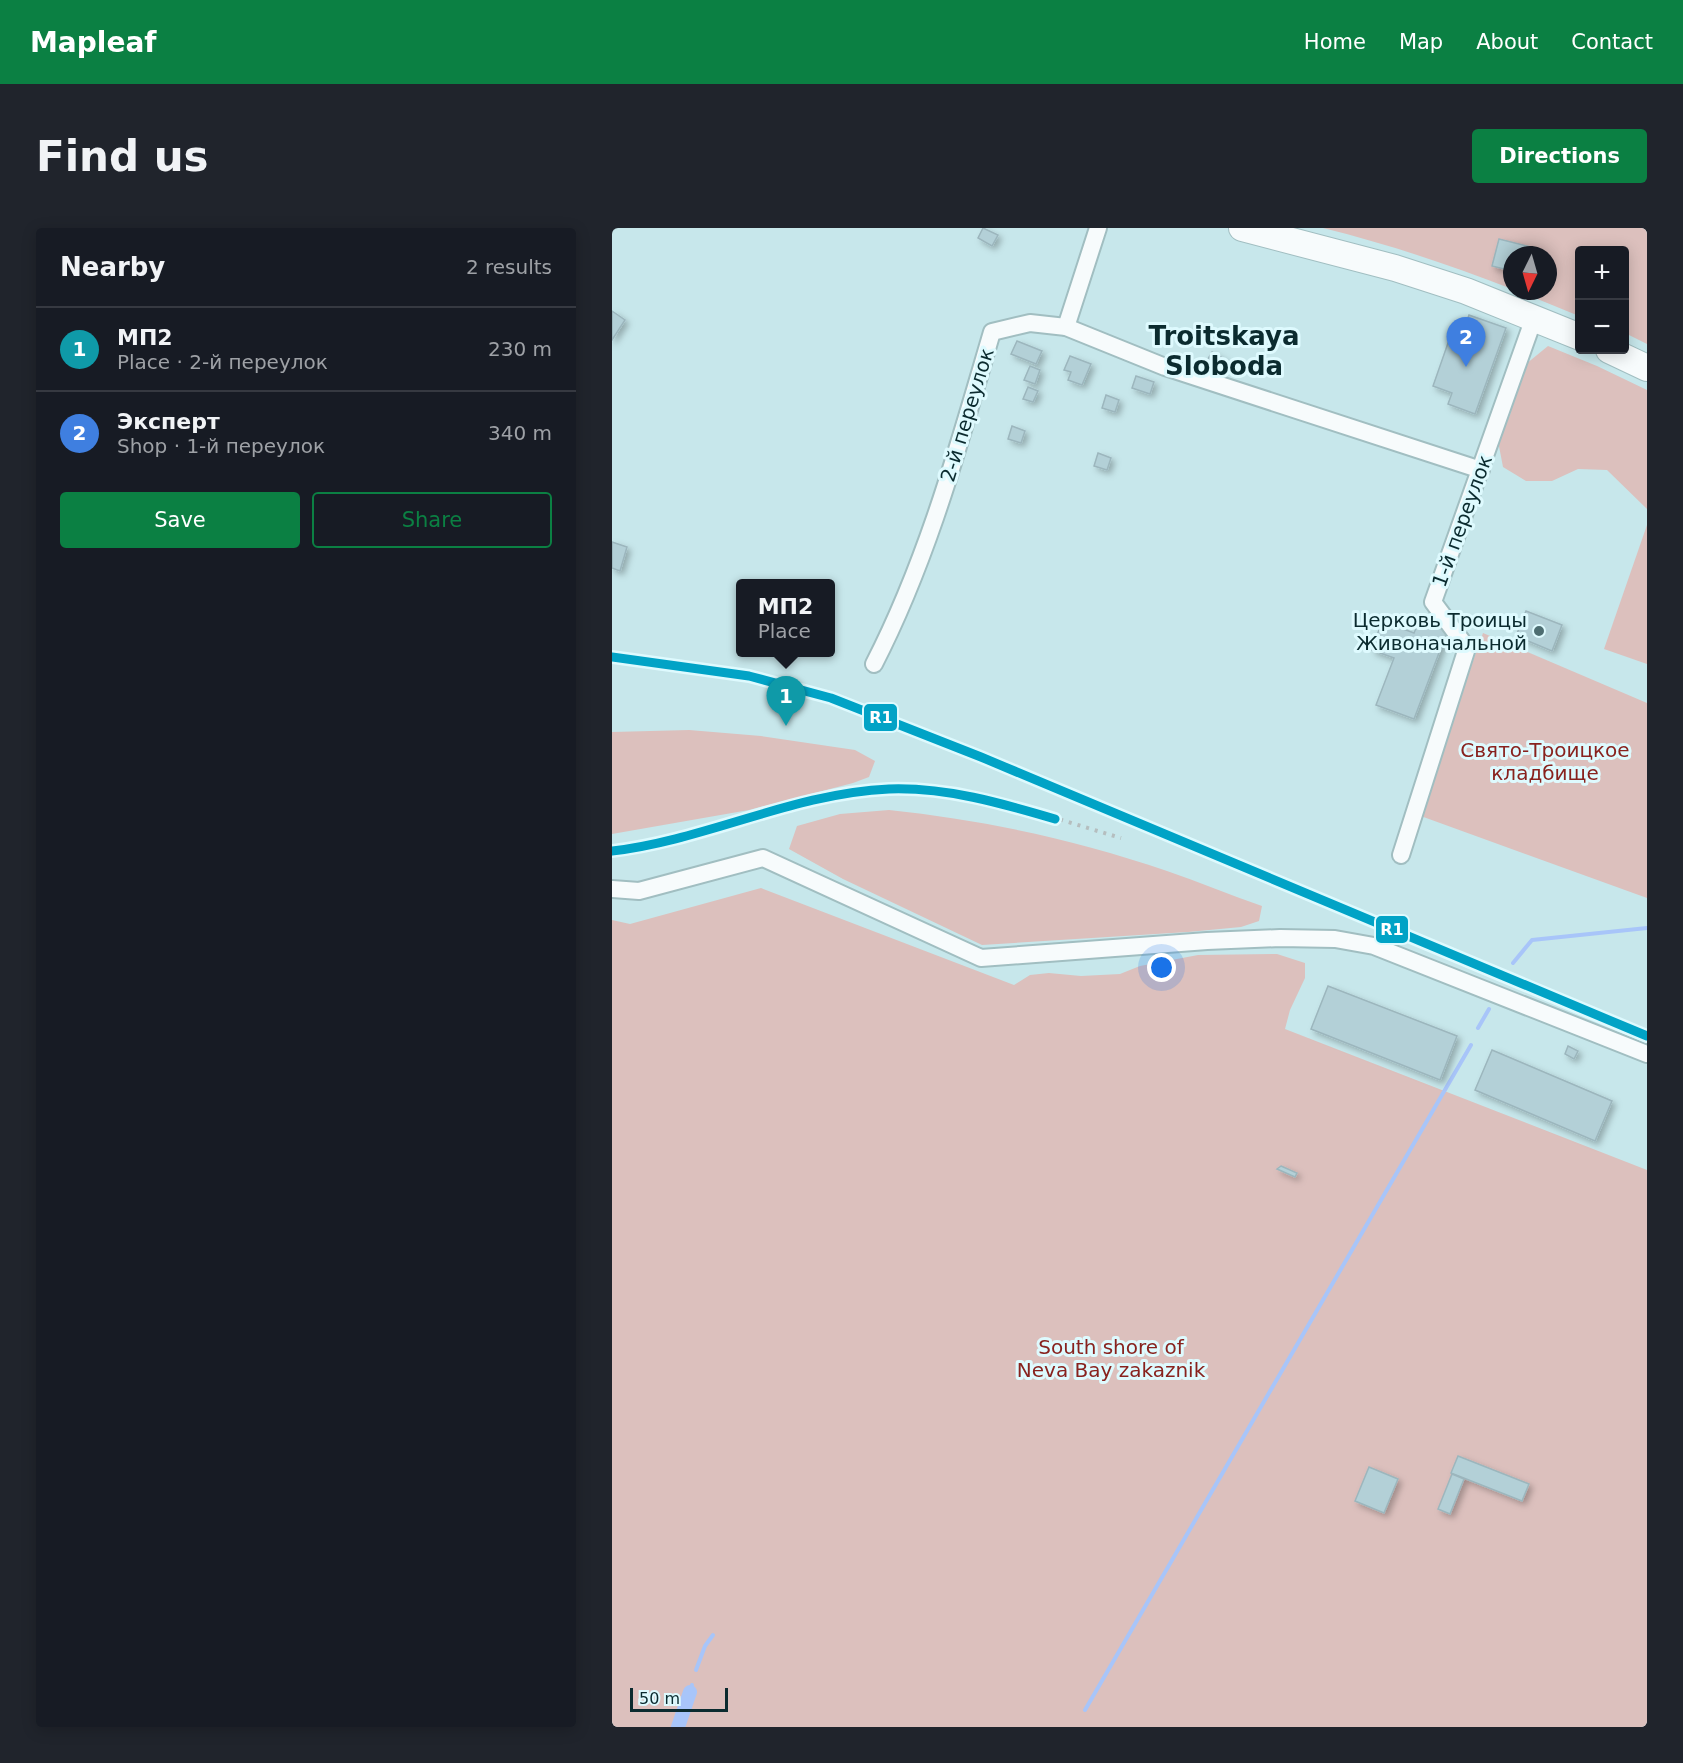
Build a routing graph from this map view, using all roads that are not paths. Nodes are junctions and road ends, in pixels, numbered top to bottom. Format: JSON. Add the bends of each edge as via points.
{"nodes":[{"id":1,"x":1098,"y":228,"type":"edge"},
{"id":2,"x":1242,"y":228,"type":"edge"},
{"id":3,"x":1534,"y":318,"type":"junction"},
{"id":4,"x":1066,"y":327,"type":"junction"},
{"id":5,"x":1575,"y":335,"type":"edge"},
{"id":6,"x":1617,"y":354,"type":"edge"},
{"id":7,"x":1647,"y":368,"type":"edge"},
{"id":8,"x":1480,"y":470,"type":"junction"},
{"id":9,"x":874,"y":664,"type":"dead end"},
{"id":10,"x":1401,"y":855,"type":"dead end"},
{"id":11,"x":612,"y":889,"type":"edge"},
{"id":12,"x":1647,"y":1054,"type":"edge"}],
"edges":[{"from":1,"to":4,"type":"street"},
{"from":2,"to":3,"type":"main road","via":[[1395,268]]},
{"from":3,"to":5,"type":"main road"},
{"from":3,"to":8,"type":"street","name":"1-й переулок"},
{"from":4,"to":8,"type":"street","via":[[1165,367]]},
{"from":4,"to":9,"type":"street","name":"2-й переулок","via":[[1030,323],[992,332],[954,462],[897,618]]},
{"from":6,"to":7,"type":"main road"},
{"from":8,"to":10,"type":"street","name":"1-й переулок","via":[[1433,602],[1467,648]]},
{"from":11,"to":12,"type":"street","via":[[639,891],[763,858],[981,958],[1207,941],[1335,939],[1374,946]]}]}
